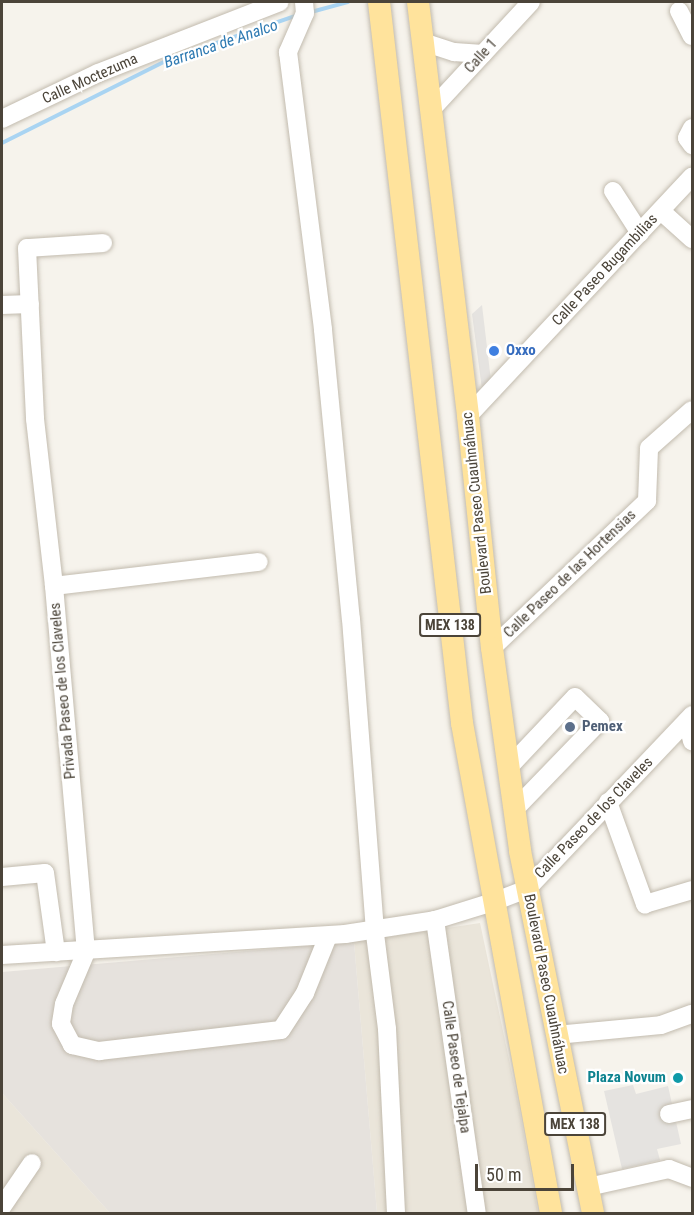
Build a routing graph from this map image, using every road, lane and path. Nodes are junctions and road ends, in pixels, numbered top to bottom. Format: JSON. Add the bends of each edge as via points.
{"nodes":[{"id":1,"x":280,"y":2,"type":"edge"},
{"id":2,"x":379,"y":2,"type":"edge"},
{"id":3,"x":418,"y":2,"type":"edge"},
{"id":4,"x":531,"y":2,"type":"edge"},
{"id":5,"x":304,"y":7,"type":"edge"},
{"id":6,"x":679,"y":11,"type":"dead end"},
{"id":7,"x":422,"y":36,"type":"junction"},
{"id":8,"x":693,"y":36,"type":"edge"},
{"id":9,"x":483,"y":54,"type":"junction"},
{"id":10,"x":432,"y":110,"type":"junction"},
{"id":11,"x":2,"y":119,"type":"edge"},
{"id":12,"x":693,"y":128,"type":"edge"},
{"id":13,"x":693,"y":145,"type":"edge"},
{"id":14,"x":693,"y":177,"type":"edge"},
{"id":15,"x":612,"y":200,"type":"dead end"},
{"id":16,"x":661,"y":211,"type":"junction"},
{"id":17,"x":640,"y":233,"type":"junction"},
{"id":18,"x":693,"y":239,"type":"edge"},
{"id":19,"x":103,"y":243,"type":"dead end"},
{"id":20,"x":30,"y":304,"type":"junction"},
{"id":21,"x":2,"y":305,"type":"edge"},
{"id":22,"x":693,"y":410,"type":"edge"},
{"id":23,"x":468,"y":416,"type":"junction"},
{"id":24,"x":259,"y":562,"type":"dead end"},
{"id":25,"x":54,"y":586,"type":"junction"},
{"id":26,"x":492,"y":648,"type":"junction"},
{"id":27,"x":690,"y":718,"type":"edge"},
{"id":28,"x":693,"y":741,"type":"edge"},
{"id":29,"x":509,"y":766,"type":"junction"},
{"id":30,"x":608,"y":802,"type":"junction"},
{"id":31,"x":515,"y":809,"type":"junction"},
{"id":32,"x":479,"y":820,"type":"junction"},
{"id":33,"x":520,"y":851,"type":"junction"},
{"id":34,"x":2,"y":877,"type":"edge"},
{"id":35,"x":527,"y":889,"type":"junction"},
{"id":36,"x":693,"y":890,"type":"edge"},
{"id":37,"x":493,"y":902,"type":"junction"},
{"id":38,"x":435,"y":920,"type":"junction"},
{"id":39,"x":375,"y":929,"type":"junction"},
{"id":40,"x":336,"y":935,"type":"junction"},
{"id":41,"x":56,"y":952,"type":"junction"},
{"id":42,"x":86,"y":952,"type":"junction"},
{"id":43,"x":2,"y":955,"type":"edge"},
{"id":44,"x":693,"y":1014,"type":"edge"},
{"id":45,"x":556,"y":1035,"type":"junction"},
{"id":46,"x":693,"y":1109,"type":"edge"},
{"id":47,"x":669,"y":1114,"type":"dead end"},
{"id":48,"x":32,"y":1163,"type":"dead end"},
{"id":49,"x":693,"y":1178,"type":"edge"},
{"id":50,"x":588,"y":1187,"type":"junction"},
{"id":51,"x":2,"y":1207,"type":"edge"},
{"id":52,"x":396,"y":1214,"type":"edge"},
{"id":53,"x":477,"y":1214,"type":"edge"},
{"id":54,"x":551,"y":1214,"type":"edge"},
{"id":55,"x":593,"y":1214,"type":"edge"}],
"edges":[{"from":1,"to":11,"type":"street","name":"Calle Moctezuma","via":[[98,73]]},
{"from":2,"to":32,"type":"main road","number":"MEX 138","via":[[462,723]]},
{"from":3,"to":7,"type":"main road","name":"Boulevard Paseo Cuauhnáhuac","number":"MEX 138"},
{"from":4,"to":9,"type":"street","name":"Calle 1"},
{"from":5,"to":39,"type":"street","via":[[288,52],[323,330]]},
{"from":6,"to":8,"type":"street"},
{"from":7,"to":9,"type":"street","via":[[454,52]]},
{"from":7,"to":10,"type":"main road","name":"Boulevard Paseo Cuauhnáhuac","number":"MEX 138"},
{"from":9,"to":10,"type":"street","name":"Calle 1"},
{"from":10,"to":23,"type":"main road","name":"Boulevard Paseo Cuauhnáhuac","number":"MEX 138"},
{"from":12,"to":13,"type":"street","via":[[687,138]]},
{"from":14,"to":16,"type":"street","name":"Calle Paseo Bugambilias"},
{"from":15,"to":17,"type":"street"},
{"from":16,"to":17,"type":"street","name":"Calle Paseo Bugambilias"},
{"from":16,"to":18,"type":"street"},
{"from":17,"to":23,"type":"street","name":"Calle Paseo Bugambilias"},
{"from":19,"to":20,"type":"street","name":"Privada Paseo de los Claveles","via":[[27,248]]},
{"from":20,"to":21,"type":"street"},
{"from":20,"to":25,"type":"street","name":"Privada Paseo de los Claveles","via":[[35,419]]},
{"from":22,"to":26,"type":"street","name":"Calle Paseo de las Hortensias","via":[[649,448],[647,501]]},
{"from":23,"to":26,"type":"main road","name":"Boulevard Paseo Cuauhnáhuac","number":"MEX 138"},
{"from":24,"to":25,"type":"street"},
{"from":25,"to":42,"type":"street","name":"Privada Paseo de los Claveles"},
{"from":26,"to":29,"type":"main road","name":"Boulevard Paseo Cuauhnáhuac","number":"MEX 138"},
{"from":27,"to":28,"type":"street"},
{"from":27,"to":30,"type":"street","name":"Calle Paseo de los Claveles"},
{"from":29,"to":31,"type":"main road","name":"Boulevard Paseo Cuauhnáhuac","number":"MEX 138"},
{"from":29,"to":31,"type":"street","via":[[575,697],[600,721]]},
{"from":30,"to":35,"type":"street","name":"Calle Paseo de los Claveles"},
{"from":30,"to":36,"type":"street","via":[[645,903]]},
{"from":31,"to":33,"type":"main road","name":"Boulevard Paseo Cuauhnáhuac","number":"MEX 138"},
{"from":32,"to":33,"type":"main road","via":[[500,852]]},
{"from":32,"to":37,"type":"main road","number":"MEX 138"},
{"from":33,"to":35,"type":"main road","name":"Boulevard Paseo Cuauhnáhuac","number":"MEX 138"},
{"from":34,"to":41,"type":"street","via":[[45,873]]},
{"from":35,"to":37,"type":"street","name":"Calle Paseo de los Claveles"},
{"from":35,"to":45,"type":"main road","name":"Boulevard Paseo Cuauhnáhuac","number":"MEX 138"},
{"from":37,"to":38,"type":"street","name":"Calle Paseo de los Claveles"},
{"from":37,"to":54,"type":"main road","number":"MEX 138"},
{"from":38,"to":39,"type":"street","name":"Calle Paseo de los Claveles"},
{"from":38,"to":53,"type":"street","name":"Calle Paseo de Tejalpa"},
{"from":39,"to":40,"type":"street","name":"Calle Paseo de los Claveles"},
{"from":39,"to":52,"type":"street","via":[[387,1029]]},
{"from":40,"to":42,"type":"street"},
{"from":40,"to":42,"type":"street","via":[[281,1030],[99,1051],[72,1045],[62,1024],[64,1004]]},
{"from":41,"to":42,"type":"street"},
{"from":41,"to":43,"type":"street"},
{"from":44,"to":45,"type":"street","via":[[661,1025]]},
{"from":45,"to":50,"type":"main road","name":"Boulevard Paseo Cuauhnáhuac","number":"MEX 138"},
{"from":46,"to":47,"type":"street"},
{"from":48,"to":51,"type":"street"},
{"from":49,"to":50,"type":"street","via":[[669,1169]]},
{"from":50,"to":55,"type":"main road","name":"Boulevard Paseo Cuauhnáhuac","number":"MEX 138"}]}
